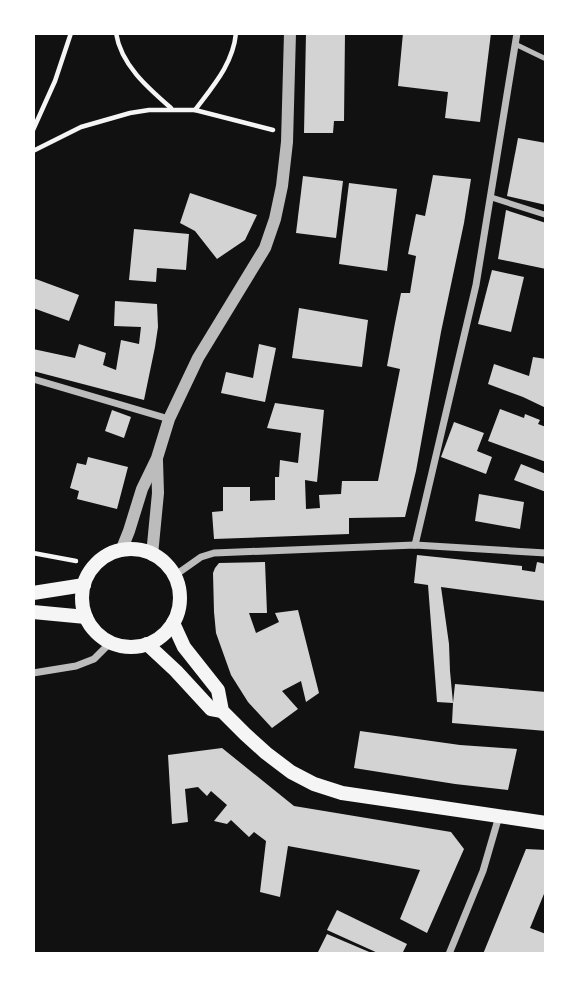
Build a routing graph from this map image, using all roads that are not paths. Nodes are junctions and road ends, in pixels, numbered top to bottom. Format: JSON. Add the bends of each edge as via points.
{"nodes":[{"id":1,"x":290,"y":33,"type":"edge"},
{"id":2,"x":517,"y":33,"type":"edge"},
{"id":3,"x":515,"y":44,"type":"junction"},
{"id":4,"x":546,"y":59,"type":"edge"},
{"id":5,"x":491,"y":197,"type":"junction"},
{"id":6,"x":546,"y":215,"type":"edge"},
{"id":7,"x":33,"y":379,"type":"edge"},
{"id":8,"x":169,"y":419,"type":"junction"},
{"id":9,"x":157,"y":458,"type":"junction"},
{"id":10,"x":415,"y":545,"type":"junction"},
{"id":11,"x":121,"y":551,"type":"junction"},
{"id":12,"x":546,"y":553,"type":"edge"},
{"id":13,"x":152,"y":555,"type":"junction"},
{"id":14,"x":174,"y":576,"type":"junction"},
{"id":15,"x":84,"y":585,"type":"junction"},
{"id":16,"x":33,"y":593,"type":"edge"},
{"id":17,"x":33,"y":612,"type":"edge"},
{"id":18,"x":86,"y":617,"type":"junction"},
{"id":19,"x":173,"y":623,"type":"junction"},
{"id":20,"x":110,"y":643,"type":"junction"},
{"id":21,"x":147,"y":644,"type":"junction"},
{"id":22,"x":33,"y":673,"type":"edge"},
{"id":23,"x":222,"y":711,"type":"junction"},
{"id":24,"x":499,"y":815,"type":"junction"},
{"id":25,"x":546,"y":823,"type":"edge"},
{"id":26,"x":449,"y":954,"type":"edge"}],
"edges":[{"from":1,"to":8,"type":"street","via":[[287,133],[275,219],[265,248],[198,359]]},
{"from":2,"to":3,"type":"street"},
{"from":3,"to":4,"type":"lane"},
{"from":3,"to":5,"type":"street"},
{"from":5,"to":6,"type":"street"},
{"from":5,"to":10,"type":"street","via":[[476,285]]},
{"from":7,"to":8,"type":"street"},
{"from":8,"to":9,"type":"street"},
{"from":9,"to":11,"type":"street"},
{"from":9,"to":13,"type":"street"},
{"from":10,"to":12,"type":"street"},
{"from":10,"to":14,"type":"street","via":[[214,553]]},
{"from":11,"to":13,"type":"main road"},
{"from":11,"to":15,"type":"main road","via":[[97,563]]},
{"from":13,"to":14,"type":"main road"},
{"from":14,"to":19,"type":"main road","via":[[179,600]]},
{"from":15,"to":16,"type":"main road"},
{"from":15,"to":18,"type":"main road"},
{"from":17,"to":18,"type":"main road"},
{"from":18,"to":20,"type":"main road"},
{"from":19,"to":21,"type":"main road"},
{"from":19,"to":23,"type":"main road","via":[[184,647],[218,690]]},
{"from":20,"to":21,"type":"main road"},
{"from":20,"to":22,"type":"street","via":[[94,659]]},
{"from":21,"to":23,"type":"main road","via":[[211,709]]},
{"from":23,"to":24,"type":"main road","via":[[266,753],[314,784],[388,801]]},
{"from":24,"to":25,"type":"main road"},
{"from":24,"to":26,"type":"street","via":[[483,871]]}]}
